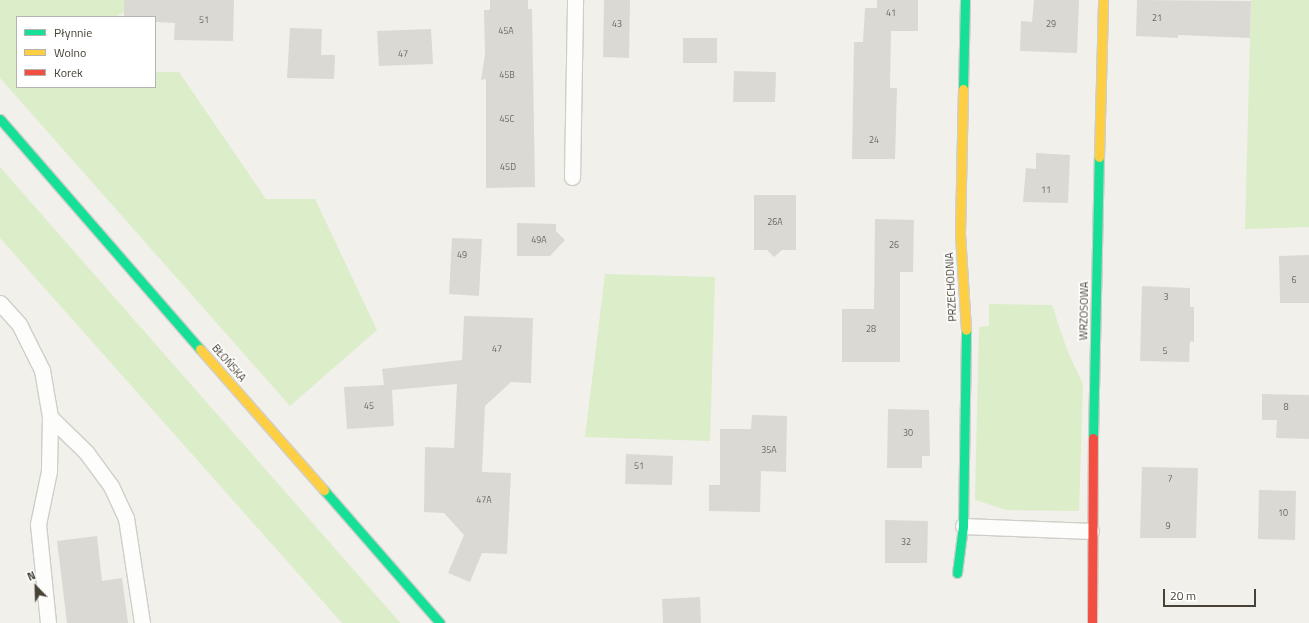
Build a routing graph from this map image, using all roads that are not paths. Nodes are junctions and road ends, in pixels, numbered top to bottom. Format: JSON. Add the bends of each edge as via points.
{"nodes":[{"id":1,"x":575,"y":0,"type":"edge"},
{"id":2,"x":965,"y":0,"type":"edge"},
{"id":3,"x":1103,"y":0,"type":"edge"},
{"id":4,"x":0,"y":120,"type":"edge"},
{"id":5,"x":572,"y":177,"type":"dead end"},
{"id":6,"x":0,"y":303,"type":"edge"},
{"id":7,"x":50,"y":417,"type":"junction"},
{"id":8,"x":963,"y":526,"type":"junction"},
{"id":9,"x":1091,"y":531,"type":"junction"},
{"id":10,"x":957,"y":573,"type":"dead end"},
{"id":11,"x":48,"y":623,"type":"edge"},
{"id":12,"x":142,"y":623,"type":"edge"},
{"id":13,"x":440,"y":623,"type":"edge"},
{"id":14,"x":1092,"y":623,"type":"edge"}],
"edges":[{"from":1,"to":5,"type":"lane"},
{"from":2,"to":8,"type":"street","name":"PRZECHODNIA","via":[[960,234],[966,307]]},
{"from":3,"to":9,"type":"street","name":"WRZOSOWA"},
{"from":4,"to":13,"type":"street","name":"BŁOŃSKA"},
{"from":6,"to":7,"type":"lane","via":[[19,324],[42,370]]},
{"from":7,"to":11,"type":"lane","via":[[49,472],[38,524]]},
{"from":7,"to":12,"type":"lane","via":[[86,452],[111,486],[126,518]]},
{"from":8,"to":9,"type":"lane"},
{"from":8,"to":10,"type":"street","name":"PRZECHODNIA"},
{"from":9,"to":14,"type":"street","name":"WRZOSOWA"}]}
